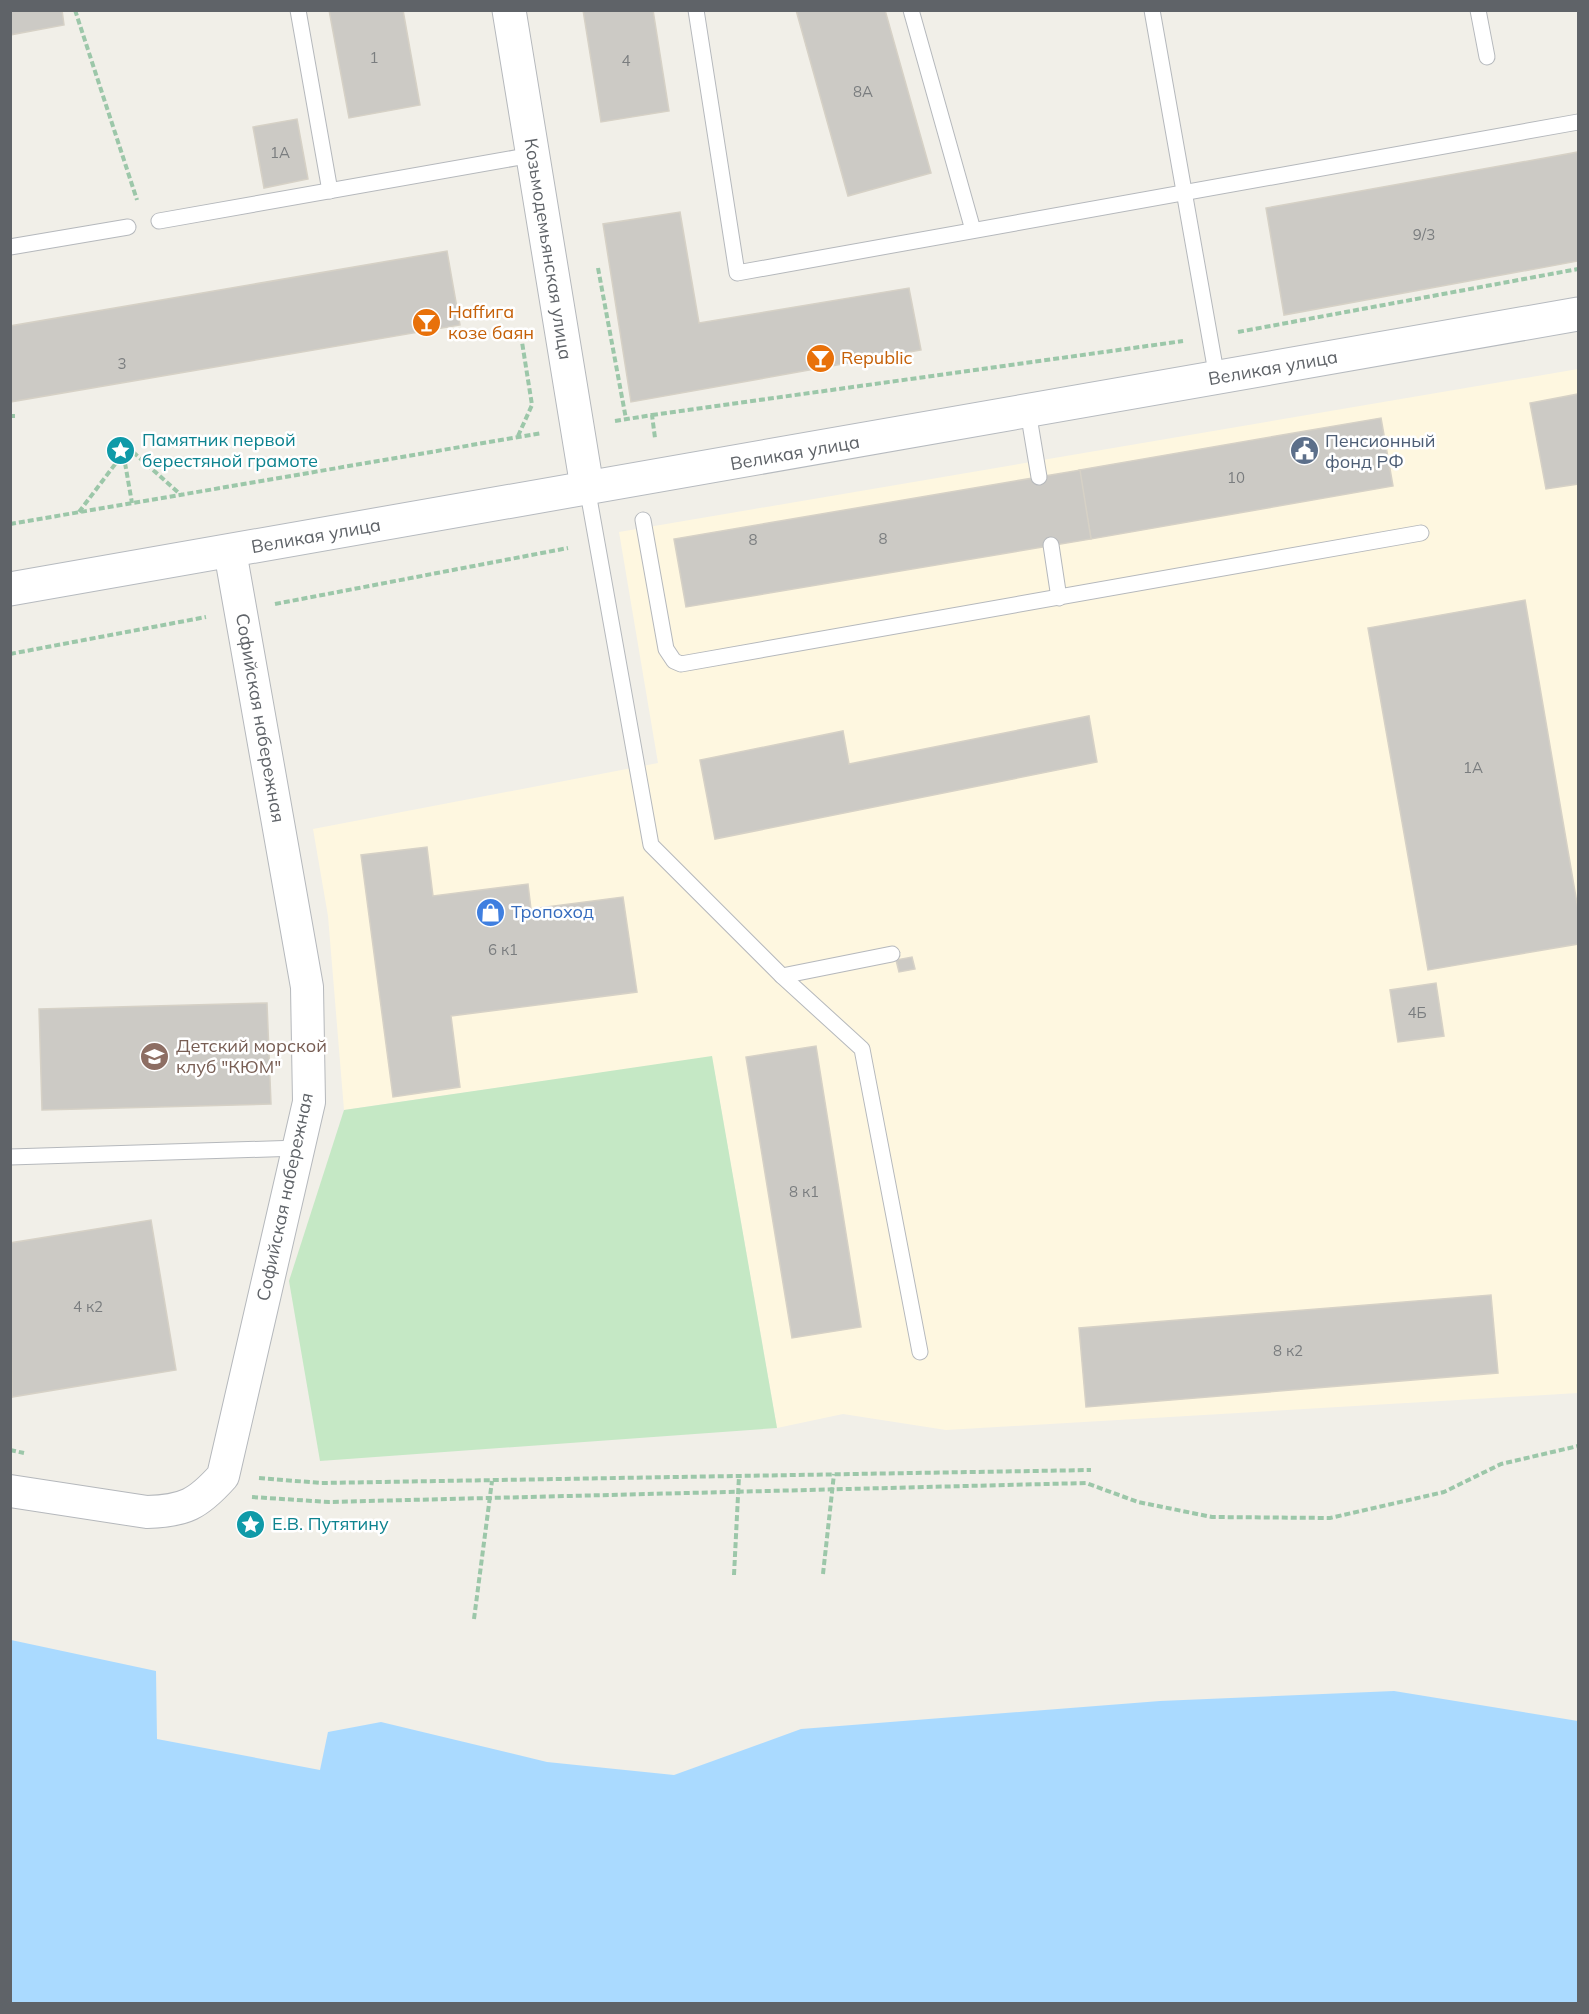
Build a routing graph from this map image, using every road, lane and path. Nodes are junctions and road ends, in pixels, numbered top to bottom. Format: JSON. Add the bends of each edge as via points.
{"nodes":[{"id":1,"x":75,"y":10,"type":"edge"},
{"id":2,"x":298,"y":10,"type":"edge"},
{"id":3,"x":509,"y":10,"type":"edge"},
{"id":4,"x":696,"y":10,"type":"edge"},
{"id":5,"x":911,"y":10,"type":"edge"},
{"id":6,"x":1152,"y":10,"type":"edge"},
{"id":7,"x":1478,"y":10,"type":"edge"},
{"id":8,"x":1487,"y":57,"type":"dead end"},
{"id":9,"x":1578,"y":122,"type":"edge"},
{"id":10,"x":532,"y":155,"type":"junction"},
{"id":11,"x":330,"y":191,"type":"junction"},
{"id":12,"x":1184,"y":192,"type":"junction"},
{"id":13,"x":138,"y":201,"type":"dead end"},
{"id":14,"x":159,"y":221,"type":"dead end"},
{"id":15,"x":128,"y":227,"type":"dead end"},
{"id":16,"x":973,"y":230,"type":"junction"},
{"id":17,"x":10,"y":247,"type":"edge"},
{"id":18,"x":598,"y":268,"type":"dead end"},
{"id":19,"x":1578,"y":269,"type":"edge"},
{"id":20,"x":1578,"y":314,"type":"edge"},
{"id":21,"x":521,"y":331,"type":"dead end"},
{"id":22,"x":1211,"y":337,"type":"junction"},
{"id":23,"x":1217,"y":378,"type":"junction"},
{"id":24,"x":1028,"y":411,"type":"junction"},
{"id":25,"x":652,"y":415,"type":"dead end"},
{"id":26,"x":626,"y":419,"type":"dead end"},
{"id":27,"x":518,"y":437,"type":"dead end"},
{"id":28,"x":133,"y":452,"type":"junction"},
{"id":29,"x":116,"y":463,"type":"junction"},
{"id":30,"x":125,"y":463,"type":"junction"},
{"id":31,"x":1039,"y":477,"type":"dead end"},
{"id":32,"x":587,"y":487,"type":"junction"},
{"id":33,"x":181,"y":495,"type":"dead end"},
{"id":34,"x":132,"y":503,"type":"dead end"},
{"id":35,"x":79,"y":512,"type":"dead end"},
{"id":36,"x":643,"y":520,"type":"dead end"},
{"id":37,"x":1421,"y":533,"type":"dead end"},
{"id":38,"x":1051,"y":545,"type":"dead end"},
{"id":39,"x":230,"y":551,"type":"junction"},
{"id":40,"x":10,"y":589,"type":"edge"},
{"id":41,"x":1059,"y":598,"type":"junction"},
{"id":42,"x":892,"y":954,"type":"dead end"},
{"id":43,"x":782,"y":976,"type":"junction"},
{"id":44,"x":299,"y":1148,"type":"junction"},
{"id":45,"x":10,"y":1157,"type":"edge"},
{"id":46,"x":920,"y":1352,"type":"dead end"},
{"id":47,"x":1578,"y":1446,"type":"edge"},
{"id":48,"x":10,"y":1450,"type":"edge"},
{"id":49,"x":33,"y":1454,"type":"dead end"},
{"id":50,"x":1091,"y":1470,"type":"dead end"},
{"id":51,"x":834,"y":1474,"type":"junction"},
{"id":52,"x":739,"y":1476,"type":"junction"},
{"id":53,"x":492,"y":1482,"type":"junction"},
{"id":54,"x":215,"y":1485,"type":"junction"},
{"id":55,"x":10,"y":1491,"type":"edge"},
{"id":56,"x":831,"y":1491,"type":"junction"},
{"id":57,"x":739,"y":1492,"type":"junction"},
{"id":58,"x":489,"y":1498,"type":"junction"},
{"id":59,"x":823,"y":1574,"type":"dead end"},
{"id":60,"x":734,"y":1575,"type":"dead end"},
{"id":61,"x":474,"y":1619,"type":"dead end"}],
"edges":[{"from":1,"to":13,"type":"path"},
{"from":2,"to":11,"type":"lane"},
{"from":3,"to":10,"type":"main road","name":"Козьмодемьянская улица"},
{"from":4,"to":16,"type":"lane","via":[[737,273]]},
{"from":5,"to":16,"type":"lane"},
{"from":6,"to":12,"type":"lane"},
{"from":7,"to":8,"type":"lane"},
{"from":9,"to":12,"type":"lane"},
{"from":10,"to":11,"type":"lane"},
{"from":10,"to":32,"type":"main road","name":"Козьмодемьянская улица"},
{"from":11,"to":14,"type":"lane"},
{"from":12,"to":16,"type":"lane"},
{"from":12,"to":22,"type":"lane"},
{"from":15,"to":17,"type":"lane"},
{"from":18,"to":26,"type":"path"},
{"from":19,"to":22,"type":"path"},
{"from":20,"to":23,"type":"main road","name":"Великая улица"},
{"from":21,"to":27,"type":"path","via":[[532,405]]},
{"from":22,"to":23,"type":"lane"},
{"from":22,"to":25,"type":"path"},
{"from":23,"to":24,"type":"main road","name":"Великая улица"},
{"from":24,"to":31,"type":"lane"},
{"from":24,"to":32,"type":"main road","name":"Великая улица"},
{"from":28,"to":29,"type":"path","via":[[129,441],[113,441],[108,448]]},
{"from":28,"to":30,"type":"path"},
{"from":28,"to":33,"type":"path"},
{"from":29,"to":30,"type":"path"},
{"from":29,"to":35,"type":"path"},
{"from":30,"to":34,"type":"path"},
{"from":32,"to":39,"type":"main road","name":"Великая улица"},
{"from":32,"to":43,"type":"lane","via":[[651,845]]},
{"from":36,"to":41,"type":"lane","via":[[666,649],[681,664]]},
{"from":37,"to":41,"type":"lane"},
{"from":38,"to":41,"type":"lane"},
{"from":39,"to":40,"type":"main road","name":"Великая улица"},
{"from":39,"to":44,"type":"street","name":"Софийская набережная","via":[[307,987],[309,1102]]},
{"from":42,"to":43,"type":"lane"},
{"from":43,"to":46,"type":"lane","via":[[862,1048]]},
{"from":44,"to":45,"type":"lane"},
{"from":44,"to":54,"type":"street","name":"Софийская набережная"},
{"from":47,"to":56,"type":"path","via":[[1501,1464],[1444,1492],[1330,1518],[1212,1517],[1138,1502],[1086,1483]]},
{"from":48,"to":49,"type":"path"},
{"from":50,"to":51,"type":"path"},
{"from":51,"to":52,"type":"path"},
{"from":51,"to":56,"type":"path"},
{"from":52,"to":53,"type":"path"},
{"from":52,"to":57,"type":"path"},
{"from":53,"to":54,"type":"path"},
{"from":53,"to":58,"type":"path"},
{"from":54,"to":55,"type":"street","via":[[189,1506],[147,1512]]},
{"from":54,"to":58,"type":"path","via":[[329,1502]]},
{"from":56,"to":57,"type":"path"},
{"from":56,"to":59,"type":"path"},
{"from":57,"to":58,"type":"path"},
{"from":57,"to":60,"type":"path"},
{"from":58,"to":61,"type":"path"}]}
